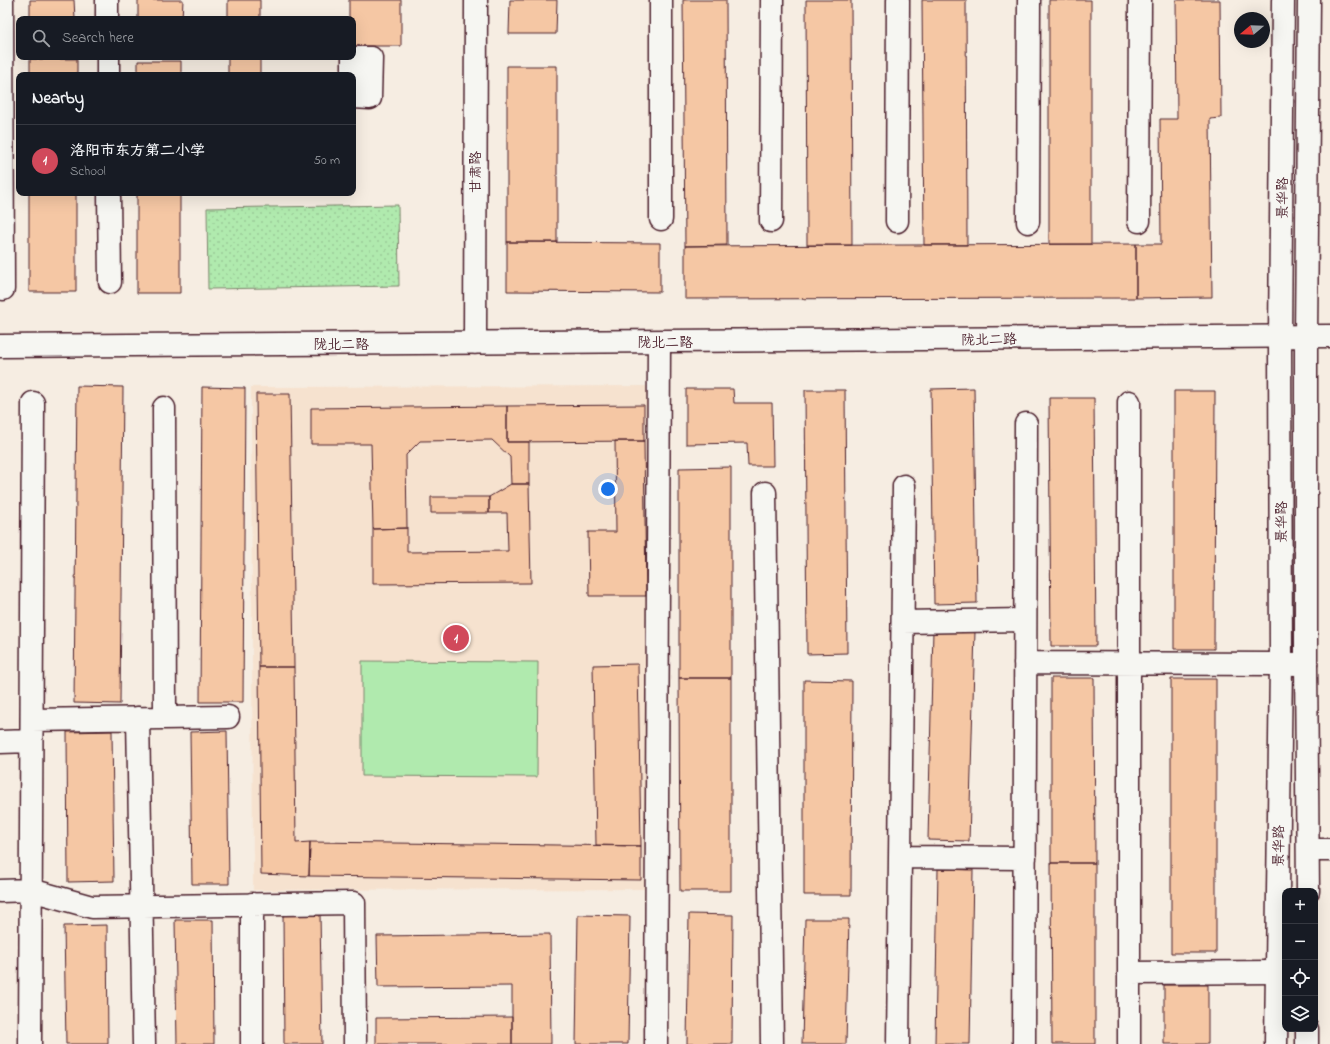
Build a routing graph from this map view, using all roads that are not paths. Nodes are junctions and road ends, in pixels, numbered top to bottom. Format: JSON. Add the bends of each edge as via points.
{"nodes":[{"id":1,"x":2,"y":0,"type":"edge"},
{"id":2,"x":107,"y":0,"type":"edge"},
{"id":3,"x":476,"y":0,"type":"edge"},
{"id":4,"x":661,"y":0,"type":"edge"},
{"id":5,"x":772,"y":0,"type":"edge"},
{"id":6,"x":898,"y":0,"type":"edge"},
{"id":7,"x":1029,"y":0,"type":"edge"},
{"id":8,"x":1140,"y":0,"type":"edge"},
{"id":9,"x":1283,"y":0,"type":"edge"},
{"id":10,"x":1309,"y":0,"type":"edge"},
{"id":11,"x":107,"y":16,"type":"edge"},
{"id":12,"x":356,"y":58,"type":"edge"},
{"id":13,"x":108,"y":60,"type":"edge"},
{"id":14,"x":353,"y":60,"type":"edge"},
{"id":15,"x":108,"y":72,"type":"edge"},
{"id":16,"x":353,"y":72,"type":"edge"},
{"id":17,"x":356,"y":97,"type":"edge"},
{"id":18,"x":109,"y":196,"type":"edge"},
{"id":19,"x":661,"y":219,"type":"dead end"},
{"id":20,"x":771,"y":221,"type":"dead end"},
{"id":21,"x":897,"y":221,"type":"dead end"},
{"id":22,"x":1139,"y":221,"type":"dead end"},
{"id":23,"x":1028,"y":222,"type":"dead end"},
{"id":24,"x":110,"y":282,"type":"dead end"},
{"id":25,"x":2,"y":289,"type":"dead end"},
{"id":26,"x":1306,"y":336,"type":"junction"},
{"id":27,"x":1330,"y":336,"type":"edge"},
{"id":28,"x":1280,"y":337,"type":"junction"},
{"id":29,"x":659,"y":342,"type":"junction"},
{"id":30,"x":475,"y":343,"type":"junction"},
{"id":31,"x":0,"y":346,"type":"edge"},
{"id":32,"x":1129,"y":402,"type":"dead end"},
{"id":33,"x":32,"y":403,"type":"dead end"},
{"id":34,"x":164,"y":408,"type":"dead end"},
{"id":35,"x":1026,"y":424,"type":"dead end"},
{"id":36,"x":904,"y":486,"type":"dead end"},
{"id":37,"x":765,"y":493,"type":"dead end"},
{"id":38,"x":1026,"y":620,"type":"junction"},
{"id":39,"x":902,"y":622,"type":"junction"},
{"id":40,"x":1025,"y":664,"type":"junction"},
{"id":41,"x":1129,"y":664,"type":"junction"},
{"id":42,"x":1281,"y":664,"type":"junction"},
{"id":43,"x":1306,"y":664,"type":"junction"},
{"id":44,"x":228,"y":717,"type":"dead end"},
{"id":45,"x":138,"y":718,"type":"junction"},
{"id":46,"x":165,"y":718,"type":"junction"},
{"id":47,"x":31,"y":731,"type":"junction"},
{"id":48,"x":0,"y":742,"type":"edge"},
{"id":49,"x":1308,"y":850,"type":"junction"},
{"id":50,"x":1330,"y":850,"type":"edge"},
{"id":51,"x":900,"y":857,"type":"junction"},
{"id":52,"x":1025,"y":858,"type":"junction"},
{"id":53,"x":1308,"y":888,"type":"edge"},
{"id":54,"x":31,"y":890,"type":"junction"},
{"id":55,"x":0,"y":891,"type":"edge"},
{"id":56,"x":252,"y":904,"type":"junction"},
{"id":57,"x":142,"y":906,"type":"junction"},
{"id":58,"x":1281,"y":972,"type":"edge"},
{"id":59,"x":1129,"y":973,"type":"junction"},
{"id":60,"x":1308,"y":1032,"type":"edge"},
{"id":61,"x":30,"y":1044,"type":"edge"},
{"id":62,"x":144,"y":1044,"type":"edge"},
{"id":63,"x":252,"y":1044,"type":"edge"},
{"id":64,"x":355,"y":1044,"type":"edge"},
{"id":65,"x":656,"y":1044,"type":"edge"},
{"id":66,"x":772,"y":1044,"type":"edge"},
{"id":67,"x":898,"y":1044,"type":"edge"},
{"id":68,"x":1024,"y":1044,"type":"edge"},
{"id":69,"x":1129,"y":1044,"type":"edge"},
{"id":70,"x":1276,"y":1044,"type":"edge"},
{"id":71,"x":1307,"y":1044,"type":"edge"}],
"edges":[{"from":1,"to":25,"type":"main road"},
{"from":2,"to":11,"type":"main road"},
{"from":3,"to":30,"type":"main road","name":"甘肃路"},
{"from":4,"to":19,"type":"main road"},
{"from":5,"to":20,"type":"main road"},
{"from":6,"to":21,"type":"main road"},
{"from":7,"to":23,"type":"main road"},
{"from":8,"to":22,"type":"main road"},
{"from":9,"to":28,"type":"main road","name":"景华路"},
{"from":10,"to":26,"type":"main road","name":"景华路"},
{"from":12,"to":17,"type":"main road","via":[[371,58],[370,98]]},
{"from":13,"to":15,"type":"main road"},
{"from":14,"to":16,"type":"main road"},
{"from":18,"to":24,"type":"main road"},
{"from":26,"to":27,"type":"main road","name":"陇北二路"},
{"from":26,"to":28,"type":"main road","name":"陇北二路"},
{"from":26,"to":43,"type":"main road","name":"景华路"},
{"from":28,"to":29,"type":"main road","name":"陇北二路"},
{"from":28,"to":42,"type":"main road","name":"景华路"},
{"from":29,"to":30,"type":"main road","name":"陇北二路"},
{"from":29,"to":65,"type":"main road"},
{"from":30,"to":31,"type":"main road","name":"陇北二路"},
{"from":32,"to":41,"type":"main road"},
{"from":33,"to":47,"type":"main road"},
{"from":34,"to":46,"type":"main road"},
{"from":35,"to":38,"type":"main road"},
{"from":36,"to":39,"type":"main road"},
{"from":37,"to":66,"type":"main road"},
{"from":38,"to":39,"type":"main road"},
{"from":38,"to":40,"type":"main road"},
{"from":39,"to":51,"type":"main road"},
{"from":40,"to":41,"type":"main road"},
{"from":40,"to":52,"type":"main road"},
{"from":41,"to":42,"type":"main road"},
{"from":41,"to":59,"type":"main road"},
{"from":42,"to":43,"type":"main road"},
{"from":42,"to":58,"type":"main road","name":"景华路"},
{"from":43,"to":49,"type":"main road","name":"景华路"},
{"from":44,"to":46,"type":"main road"},
{"from":45,"to":46,"type":"main road"},
{"from":45,"to":47,"type":"main road"},
{"from":45,"to":57,"type":"main road"},
{"from":47,"to":48,"type":"main road"},
{"from":47,"to":54,"type":"main road"},
{"from":49,"to":50,"type":"main road"},
{"from":49,"to":53,"type":"main road","name":"景华路"},
{"from":51,"to":52,"type":"main road"},
{"from":51,"to":67,"type":"main road"},
{"from":52,"to":68,"type":"main road"},
{"from":54,"to":55,"type":"main road"},
{"from":54,"to":57,"type":"main road","via":[[92,907]]},
{"from":54,"to":61,"type":"main road"},
{"from":56,"to":57,"type":"main road"},
{"from":56,"to":63,"type":"main road"},
{"from":56,"to":64,"type":"main road","via":[[354,903]]},
{"from":57,"to":62,"type":"main road"},
{"from":58,"to":59,"type":"main road"},
{"from":58,"to":70,"type":"main road","name":"景华路"},
{"from":59,"to":69,"type":"main road"},
{"from":60,"to":71,"type":"main road"}]}
